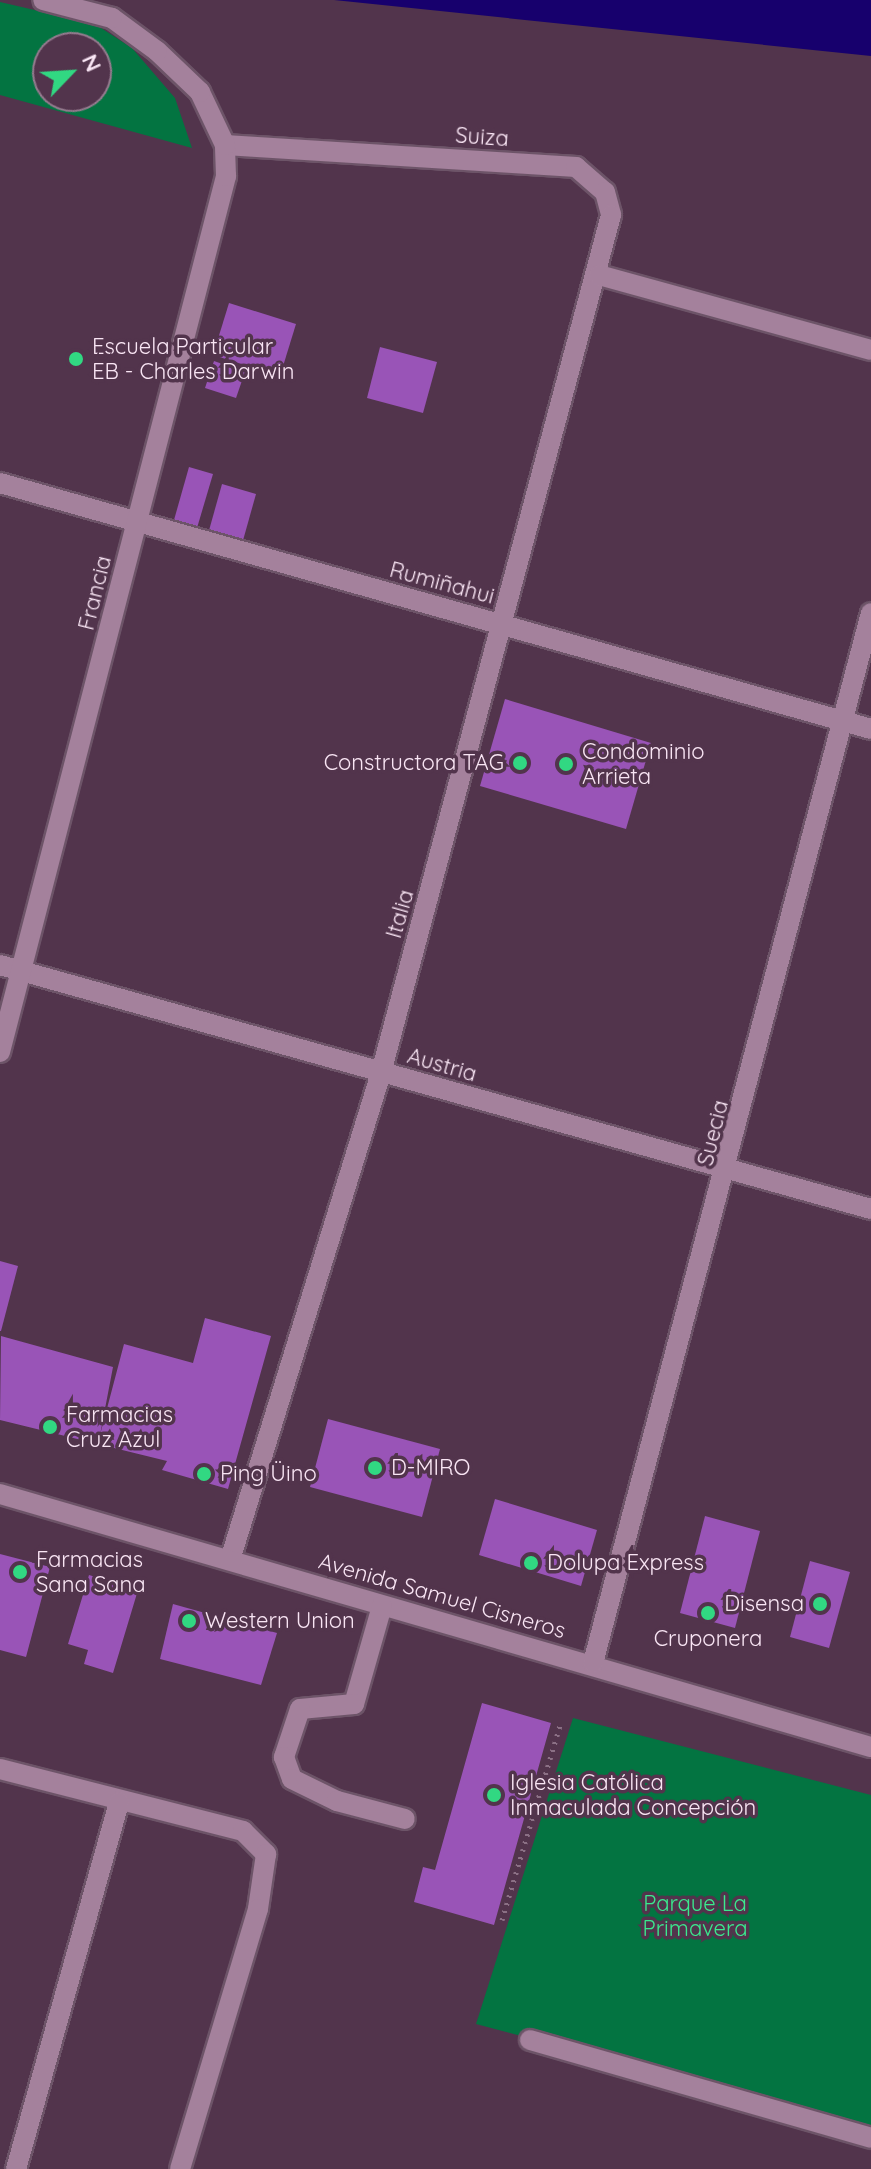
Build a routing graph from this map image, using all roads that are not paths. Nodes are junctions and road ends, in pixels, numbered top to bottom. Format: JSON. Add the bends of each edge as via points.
{"nodes":[{"id":1,"x":43,"y":0,"type":"edge"},
{"id":2,"x":225,"y":145,"type":"junction"},
{"id":3,"x":599,"y":275,"type":"junction"},
{"id":4,"x":871,"y":350,"type":"edge"},
{"id":5,"x":0,"y":483,"type":"edge"},
{"id":6,"x":137,"y":526,"type":"junction"},
{"id":7,"x":871,"y":613,"type":"edge"},
{"id":8,"x":506,"y":625,"type":"junction"},
{"id":9,"x":840,"y":722,"type":"junction"},
{"id":10,"x":871,"y":729,"type":"edge"},
{"id":11,"x":0,"y":965,"type":"edge"},
{"id":12,"x":22,"y":971,"type":"junction"},
{"id":13,"x":0,"y":1052,"type":"edge"},
{"id":14,"x":381,"y":1073,"type":"junction"},
{"id":15,"x":729,"y":1172,"type":"junction"},
{"id":16,"x":871,"y":1209,"type":"edge"},
{"id":17,"x":0,"y":1494,"type":"edge"},
{"id":18,"x":230,"y":1560,"type":"junction"},
{"id":19,"x":382,"y":1606,"type":"junction"},
{"id":20,"x":593,"y":1663,"type":"junction"},
{"id":21,"x":871,"y":1747,"type":"edge"},
{"id":22,"x":0,"y":1769,"type":"edge"},
{"id":23,"x":119,"y":1802,"type":"junction"},
{"id":24,"x":405,"y":1819,"type":"dead end"},
{"id":25,"x":530,"y":2040,"type":"dead end"},
{"id":26,"x":871,"y":2138,"type":"edge"},
{"id":27,"x":16,"y":2169,"type":"edge"},
{"id":28,"x":180,"y":2169,"type":"edge"}],
"edges":[{"from":1,"to":2,"type":"street","via":[[112,18],[157,51],[200,92]]},
{"from":2,"to":3,"type":"street","name":"Suiza","via":[[576,167],[605,192],[611,215]]},
{"from":2,"to":6,"type":"street","name":"Francia","via":[[226,176]]},
{"from":3,"to":4,"type":"street"},
{"from":3,"to":8,"type":"street","name":"Italia"},
{"from":5,"to":6,"type":"street","name":"Rumiñahui"},
{"from":6,"to":8,"type":"street","name":"Rumiñahui"},
{"from":6,"to":12,"type":"street","name":"Francia"},
{"from":7,"to":9,"type":"street","name":"Suecia"},
{"from":8,"to":9,"type":"street","name":"Rumiñahui"},
{"from":8,"to":14,"type":"street","name":"Italia"},
{"from":9,"to":10,"type":"street","name":"Rumiñahui"},
{"from":9,"to":15,"type":"street","name":"Suecia"},
{"from":11,"to":12,"type":"street","name":"Austria"},
{"from":12,"to":13,"type":"street","name":"Francia"},
{"from":12,"to":14,"type":"street","name":"Austria"},
{"from":14,"to":15,"type":"street","name":"Austria"},
{"from":14,"to":18,"type":"street","name":"Italia"},
{"from":15,"to":16,"type":"street","name":"Austria"},
{"from":15,"to":20,"type":"street","name":"Suecia"},
{"from":17,"to":18,"type":"street","name":"Avenida Samuel Cisneros"},
{"from":18,"to":19,"type":"street","name":"Avenida Samuel Cisneros"},
{"from":19,"to":20,"type":"street","name":"Avenida Samuel Cisneros"},
{"from":19,"to":24,"type":"street","via":[[354,1704],[300,1709],[284,1757],[292,1779]]},
{"from":20,"to":21,"type":"street","name":"Avenida Samuel Cisneros"},
{"from":22,"to":23,"type":"street"},
{"from":23,"to":27,"type":"street"},
{"from":23,"to":28,"type":"street","via":[[243,1831],[258,1841],[267,1861]]},
{"from":25,"to":26,"type":"street"}]}
